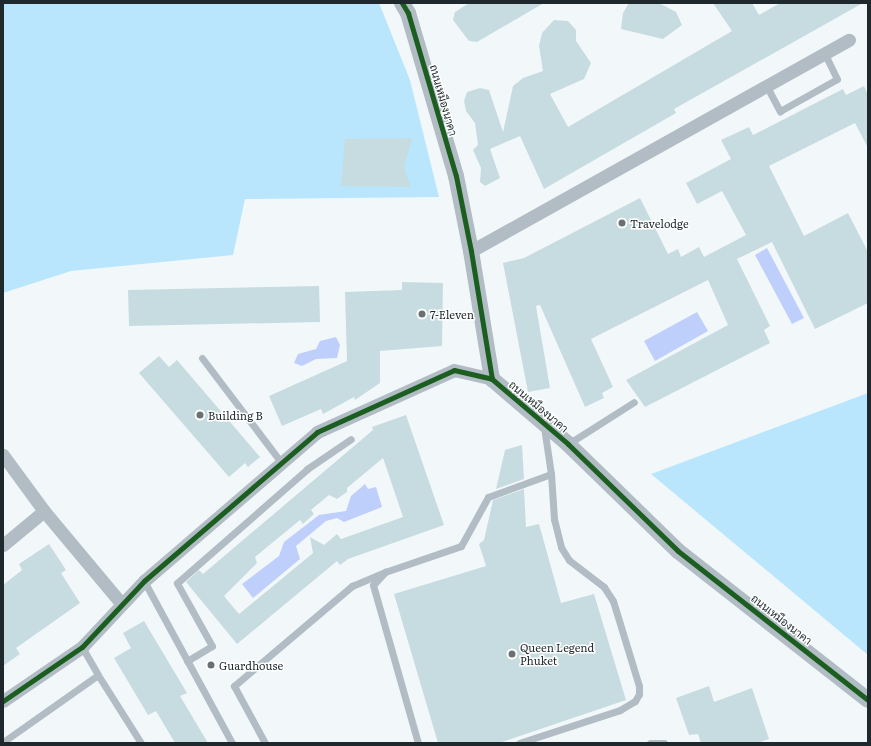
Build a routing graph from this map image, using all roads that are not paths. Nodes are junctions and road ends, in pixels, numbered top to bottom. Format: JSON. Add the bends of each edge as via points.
{"nodes":[{"id":1,"x":402,"y":3,"type":"edge"},
{"id":2,"x":849,"y":40,"type":"dead end"},
{"id":3,"x":825,"y":54,"type":"junction"},
{"id":4,"x":766,"y":85,"type":"junction"},
{"id":5,"x":471,"y":251,"type":"junction"},
{"id":6,"x":202,"y":358,"type":"dead end"},
{"id":7,"x":492,"y":379,"type":"junction"},
{"id":8,"x":634,"y":402,"type":"dead end"},
{"id":9,"x":544,"y":424,"type":"junction"},
{"id":10,"x":351,"y":439,"type":"dead end"},
{"id":11,"x":568,"y":444,"type":"junction"},
{"id":12,"x":3,"y":455,"type":"edge"},
{"id":13,"x":281,"y":462,"type":"junction"},
{"id":14,"x":551,"y":474,"type":"junction"},
{"id":15,"x":44,"y":511,"type":"junction"},
{"id":16,"x":3,"y":544,"type":"edge"},
{"id":17,"x":385,"y":572,"type":"junction"},
{"id":18,"x":144,"y":581,"type":"junction"},
{"id":19,"x":121,"y":603,"type":"junction"},
{"id":20,"x":82,"y":647,"type":"junction"},
{"id":21,"x":187,"y":661,"type":"junction"},
{"id":22,"x":98,"y":675,"type":"junction"},
{"id":23,"x":868,"y":700,"type":"edge"},
{"id":24,"x":3,"y":701,"type":"edge"},
{"id":25,"x":3,"y":742,"type":"edge"},
{"id":26,"x":141,"y":743,"type":"edge"},
{"id":27,"x":232,"y":743,"type":"edge"},
{"id":28,"x":265,"y":743,"type":"edge"},
{"id":29,"x":418,"y":743,"type":"edge"},
{"id":30,"x":519,"y":743,"type":"edge"},
{"id":31,"x":650,"y":743,"type":"edge"},
{"id":32,"x":664,"y":743,"type":"edge"}],
"edges":[{"from":1,"to":5,"type":"street","name":"ถนนเหมืองนาคา","via":[[408,13],[456,176]]},
{"from":2,"to":3,"type":"street"},
{"from":3,"to":4,"type":"street"},
{"from":3,"to":4,"type":"lane","via":[[838,79],[780,111]]},
{"from":4,"to":5,"type":"street"},
{"from":5,"to":7,"type":"street","name":"ถนนเหมืองนาคา"},
{"from":6,"to":13,"type":"lane"},
{"from":7,"to":9,"type":"street","name":"ถนนเหมืองนาคา"},
{"from":7,"to":13,"type":"street","via":[[454,370],[317,432]]},
{"from":8,"to":11,"type":"lane"},
{"from":9,"to":11,"type":"street","name":"ถนนเหมืองนาคา"},
{"from":9,"to":14,"type":"lane"},
{"from":10,"to":21,"type":"lane","via":[[307,469],[177,583],[212,646]]},
{"from":11,"to":23,"type":"street","name":"ถนนเหมืองนาคา","via":[[678,551]]},
{"from":12,"to":15,"type":"street"},
{"from":13,"to":18,"type":"street"},
{"from":14,"to":17,"type":"lane","via":[[488,497],[461,546]]},
{"from":14,"to":30,"type":"lane","via":[[554,518],[561,547],[569,560],[604,587],[613,601],[639,694],[635,701],[620,710]]},
{"from":15,"to":16,"type":"street"},
{"from":15,"to":19,"type":"street"},
{"from":17,"to":28,"type":"lane","via":[[352,586],[234,686]]},
{"from":17,"to":29,"type":"lane","via":[[373,585]]},
{"from":18,"to":19,"type":"street"},
{"from":18,"to":21,"type":"lane"},
{"from":19,"to":20,"type":"street"},
{"from":20,"to":22,"type":"lane"},
{"from":20,"to":24,"type":"street"},
{"from":21,"to":27,"type":"lane"},
{"from":22,"to":25,"type":"lane"},
{"from":22,"to":26,"type":"lane"},
{"from":31,"to":32,"type":"lane"}]}
